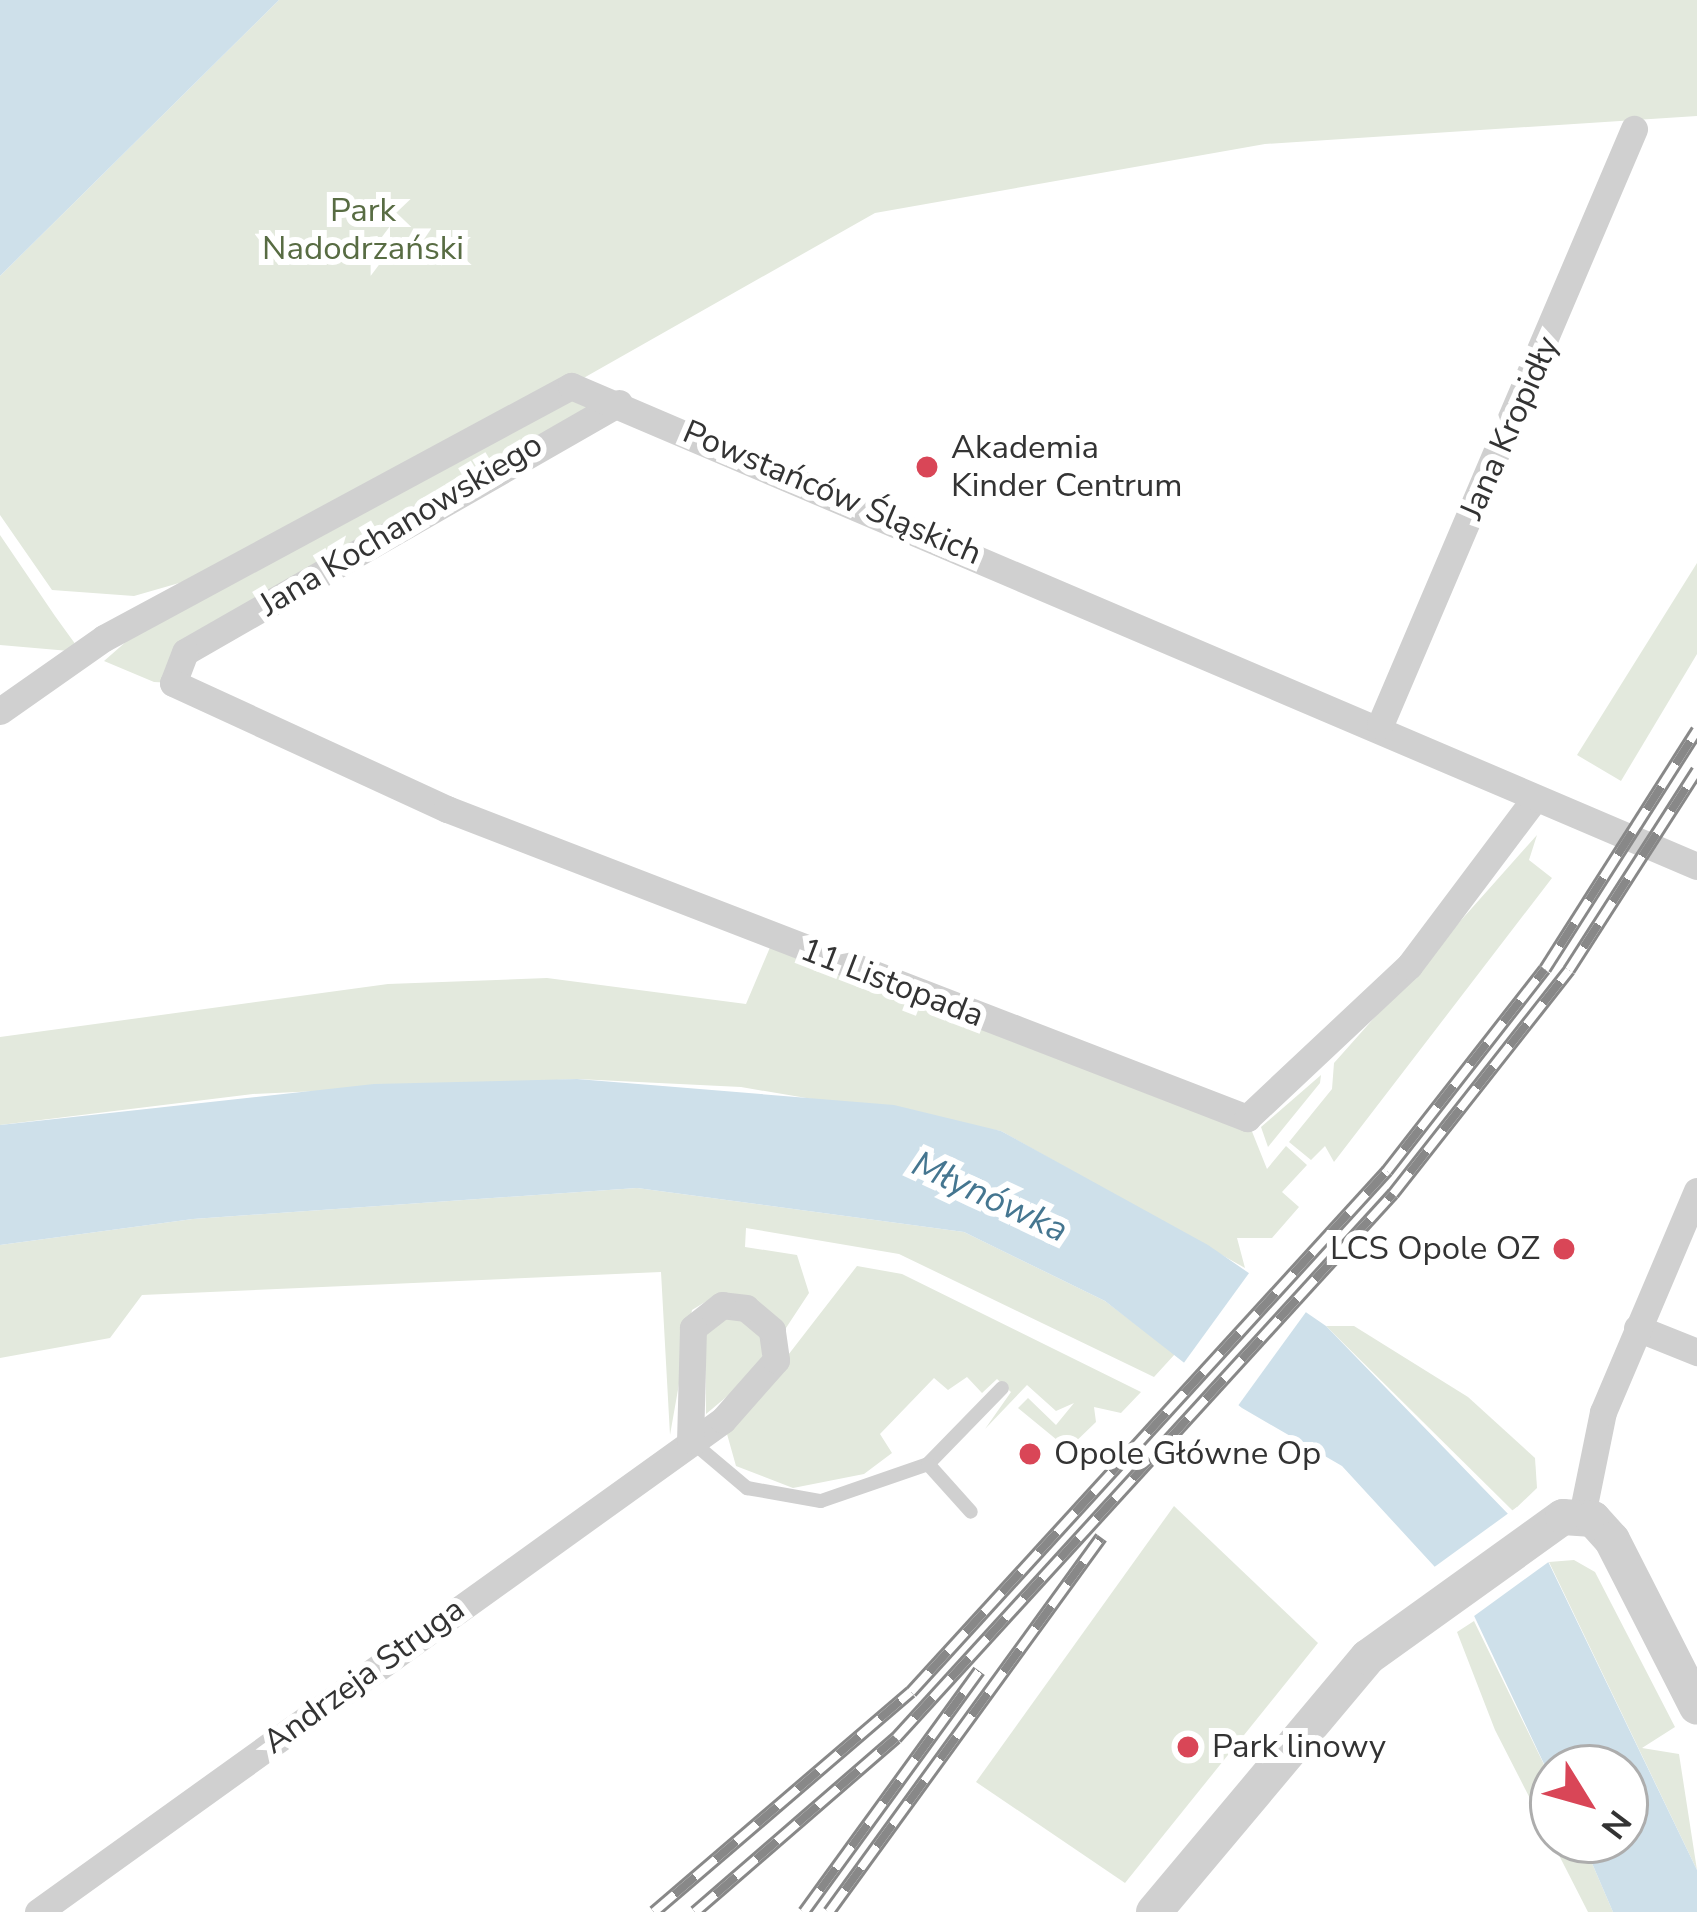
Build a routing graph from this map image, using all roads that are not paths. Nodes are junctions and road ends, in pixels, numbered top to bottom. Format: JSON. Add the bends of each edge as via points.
{"nodes":[{"id":1,"x":1634,"y":129,"type":"dead end"},
{"id":2,"x":619,"y":403,"type":"junction"},
{"id":3,"x":185,"y":652,"type":"joint"},
{"id":4,"x":0,"y":711,"type":"edge"},
{"id":5,"x":1380,"y":725,"type":"junction"},
{"id":6,"x":1535,"y":798,"type":"junction"},
{"id":7,"x":1697,"y":866,"type":"edge"},
{"id":8,"x":1697,"y":1191,"type":"edge"},
{"id":9,"x":1637,"y":1328,"type":"junction"},
{"id":10,"x":1697,"y":1352,"type":"edge"},
{"id":11,"x":1002,"y":1388,"type":"dead end"},
{"id":12,"x":690,"y":1440,"type":"junction"},
{"id":13,"x":928,"y":1464,"type":"junction"},
{"id":14,"x":971,"y":1512,"type":"dead end"},
{"id":15,"x":1564,"y":1520,"type":"junction"},
{"id":16,"x":1697,"y":1707,"type":"edge"},
{"id":17,"x":38,"y":1912,"type":"edge"},
{"id":18,"x":1154,"y":1912,"type":"edge"}],
"edges":[{"from":1,"to":5,"type":"street","name":"Jana Kropidły"},
{"from":2,"to":3,"type":"street","name":"Jana Kochanowskiego"},
{"from":2,"to":4,"type":"street","name":"Powstańców Śląskich","via":[[583,387],[541,394],[104,638]]},
{"from":2,"to":5,"type":"street","name":"Powstańców Śląskich"},
{"from":3,"to":6,"type":"street","name":"11 Listopada","via":[[173,683],[183,693],[447,809],[1247,1118],[1383,994]]},
{"from":5,"to":6,"type":"street","name":"Powstańców Śląskich"},
{"from":6,"to":7,"type":"street","name":"Powstańców Śląskich"},
{"from":8,"to":9,"type":"street"},
{"from":9,"to":10,"type":"street"},
{"from":9,"to":15,"type":"street"},
{"from":11,"to":13,"type":"lane"},
{"from":12,"to":12,"type":"street","name":"Andrzeja Struga","via":[[689,1336],[710,1310],[746,1308],[772,1330],[772,1370]]},
{"from":12,"to":13,"type":"lane","via":[[732,1480],[791,1502]]},
{"from":12,"to":17,"type":"street","name":"Andrzeja Struga"},
{"from":13,"to":14,"type":"lane"},
{"from":15,"to":16,"type":"street","via":[[1627,1565]]},
{"from":15,"to":18,"type":"street","via":[[1374,1651]]}]}
